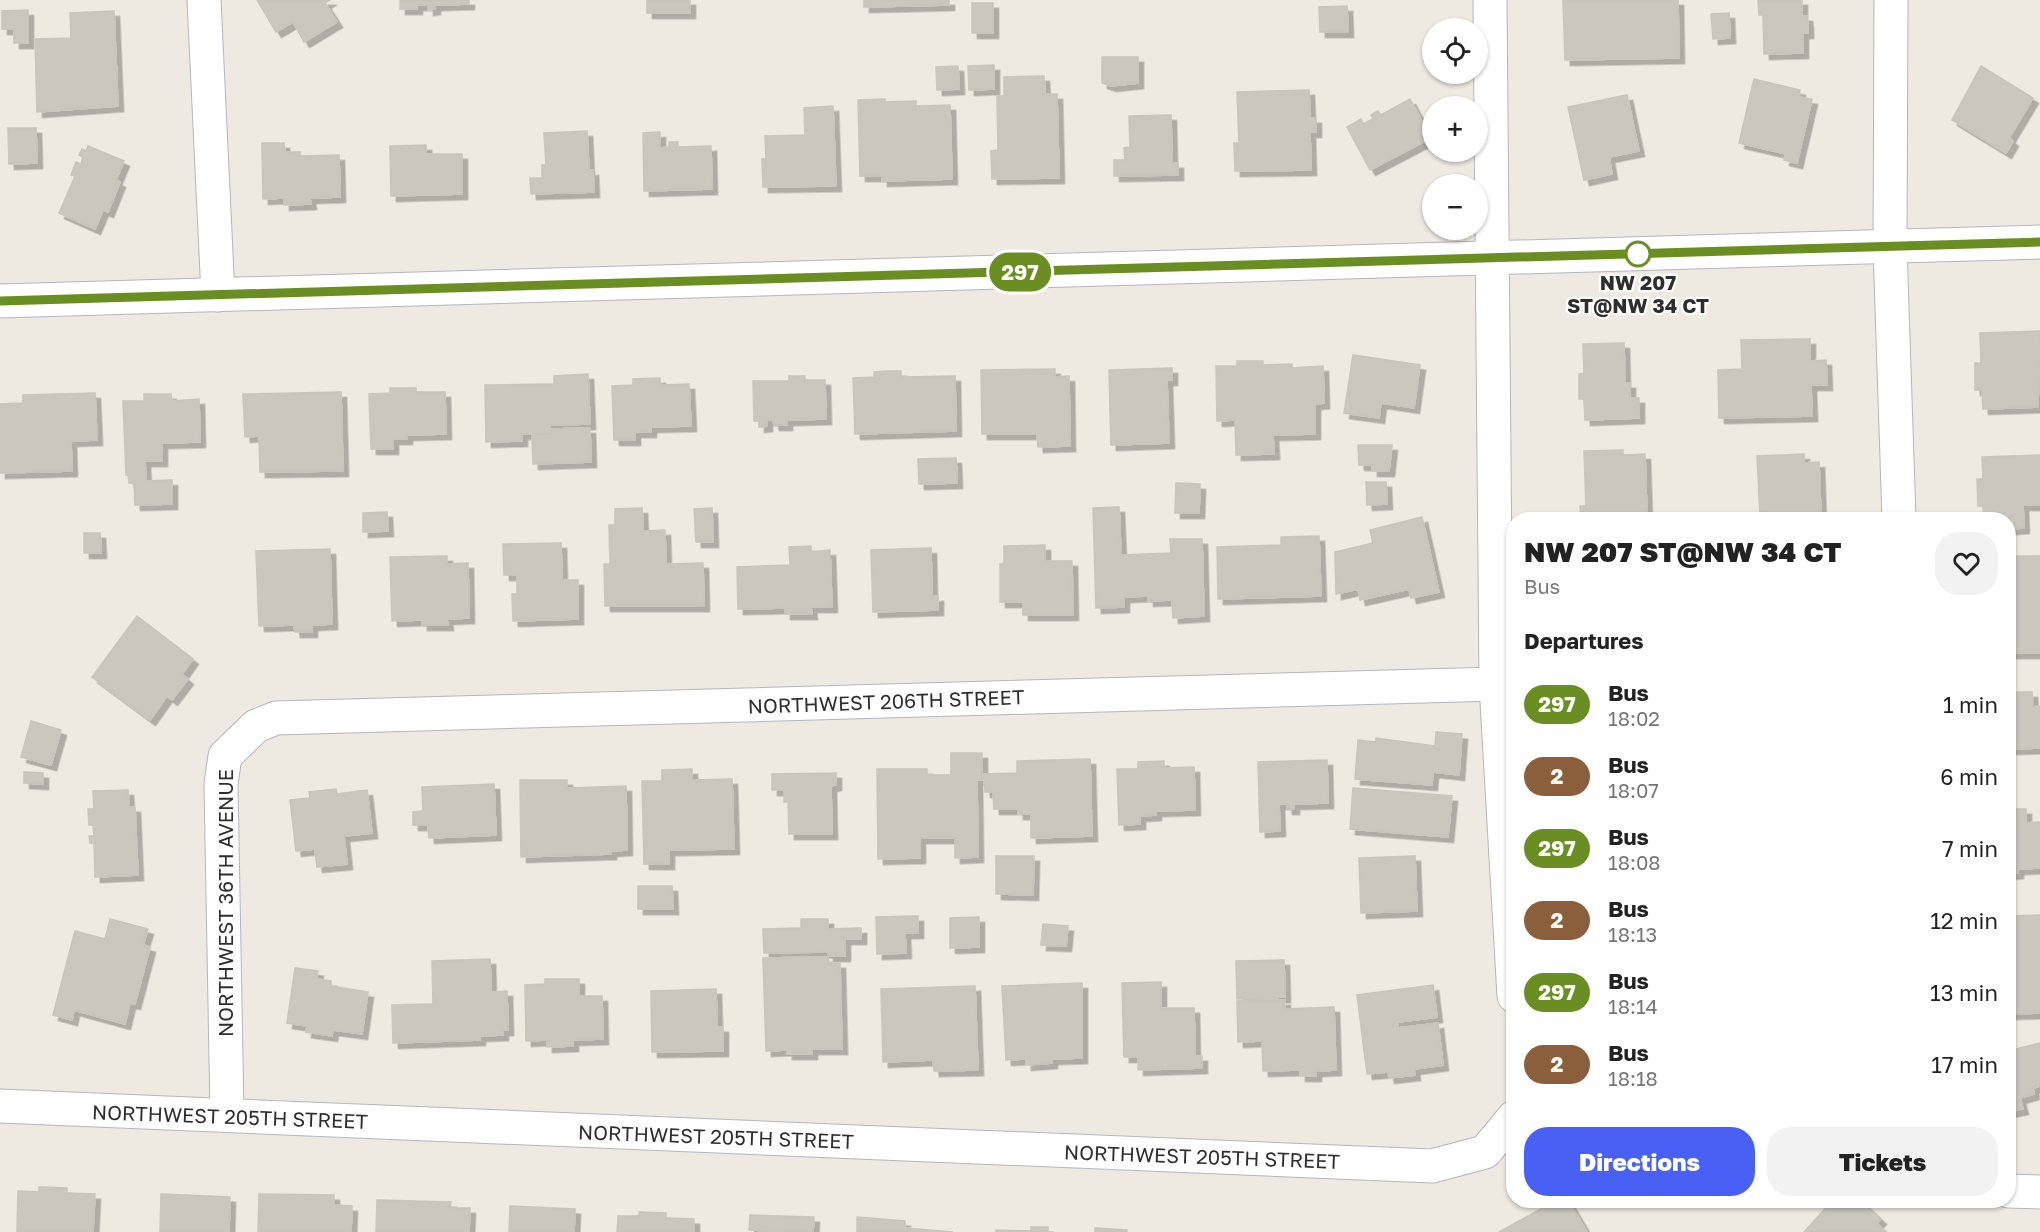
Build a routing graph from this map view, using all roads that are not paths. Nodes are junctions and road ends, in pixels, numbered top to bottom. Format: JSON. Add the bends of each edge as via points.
{"nodes":[{"id":1,"x":204,"y":0,"type":"edge"},
{"id":2,"x":1490,"y":0,"type":"edge"},
{"id":3,"x":1891,"y":0,"type":"edge"},
{"id":4,"x":2040,"y":242,"type":"edge"},
{"id":5,"x":1890,"y":246,"type":"junction"},
{"id":6,"x":1492,"y":258,"type":"junction"},
{"id":7,"x":218,"y":295,"type":"junction"},
{"id":8,"x":0,"y":301,"type":"edge"},
{"id":9,"x":1899,"y":512,"type":"edge"},
{"id":10,"x":1496,"y":684,"type":"junction"},
{"id":11,"x":276,"y":718,"type":"joint"},
{"id":12,"x":1506,"y":857,"type":"edge"},
{"id":13,"x":0,"y":1106,"type":"edge"},
{"id":14,"x":227,"y":1116,"type":"junction"},
{"id":15,"x":1506,"y":1127,"type":"edge"},
{"id":16,"x":2016,"y":1191,"type":"edge"},
{"id":17,"x":2040,"y":1192,"type":"edge"}],
"edges":[{"from":1,"to":7,"type":"street"},
{"from":2,"to":6,"type":"street"},
{"from":3,"to":5,"type":"street"},
{"from":4,"to":5,"type":"street"},
{"from":5,"to":6,"type":"street"},
{"from":5,"to":9,"type":"street"},
{"from":6,"to":7,"type":"street"},
{"from":6,"to":10,"type":"street"},
{"from":7,"to":8,"type":"street"},
{"from":10,"to":11,"type":"street","name":"NORTHWEST 206TH STREET"},
{"from":10,"to":12,"type":"street"},
{"from":11,"to":14,"type":"street","name":"NORTHWEST 36TH AVENUE","via":[[256,726],[225,756],[221,784]]},
{"from":13,"to":14,"type":"street","name":"NORTHWEST 205TH STREET"},
{"from":14,"to":15,"type":"street","name":"NORTHWEST 205TH STREET","via":[[1432,1166],[1485,1152]]},
{"from":16,"to":17,"type":"street"}]}
